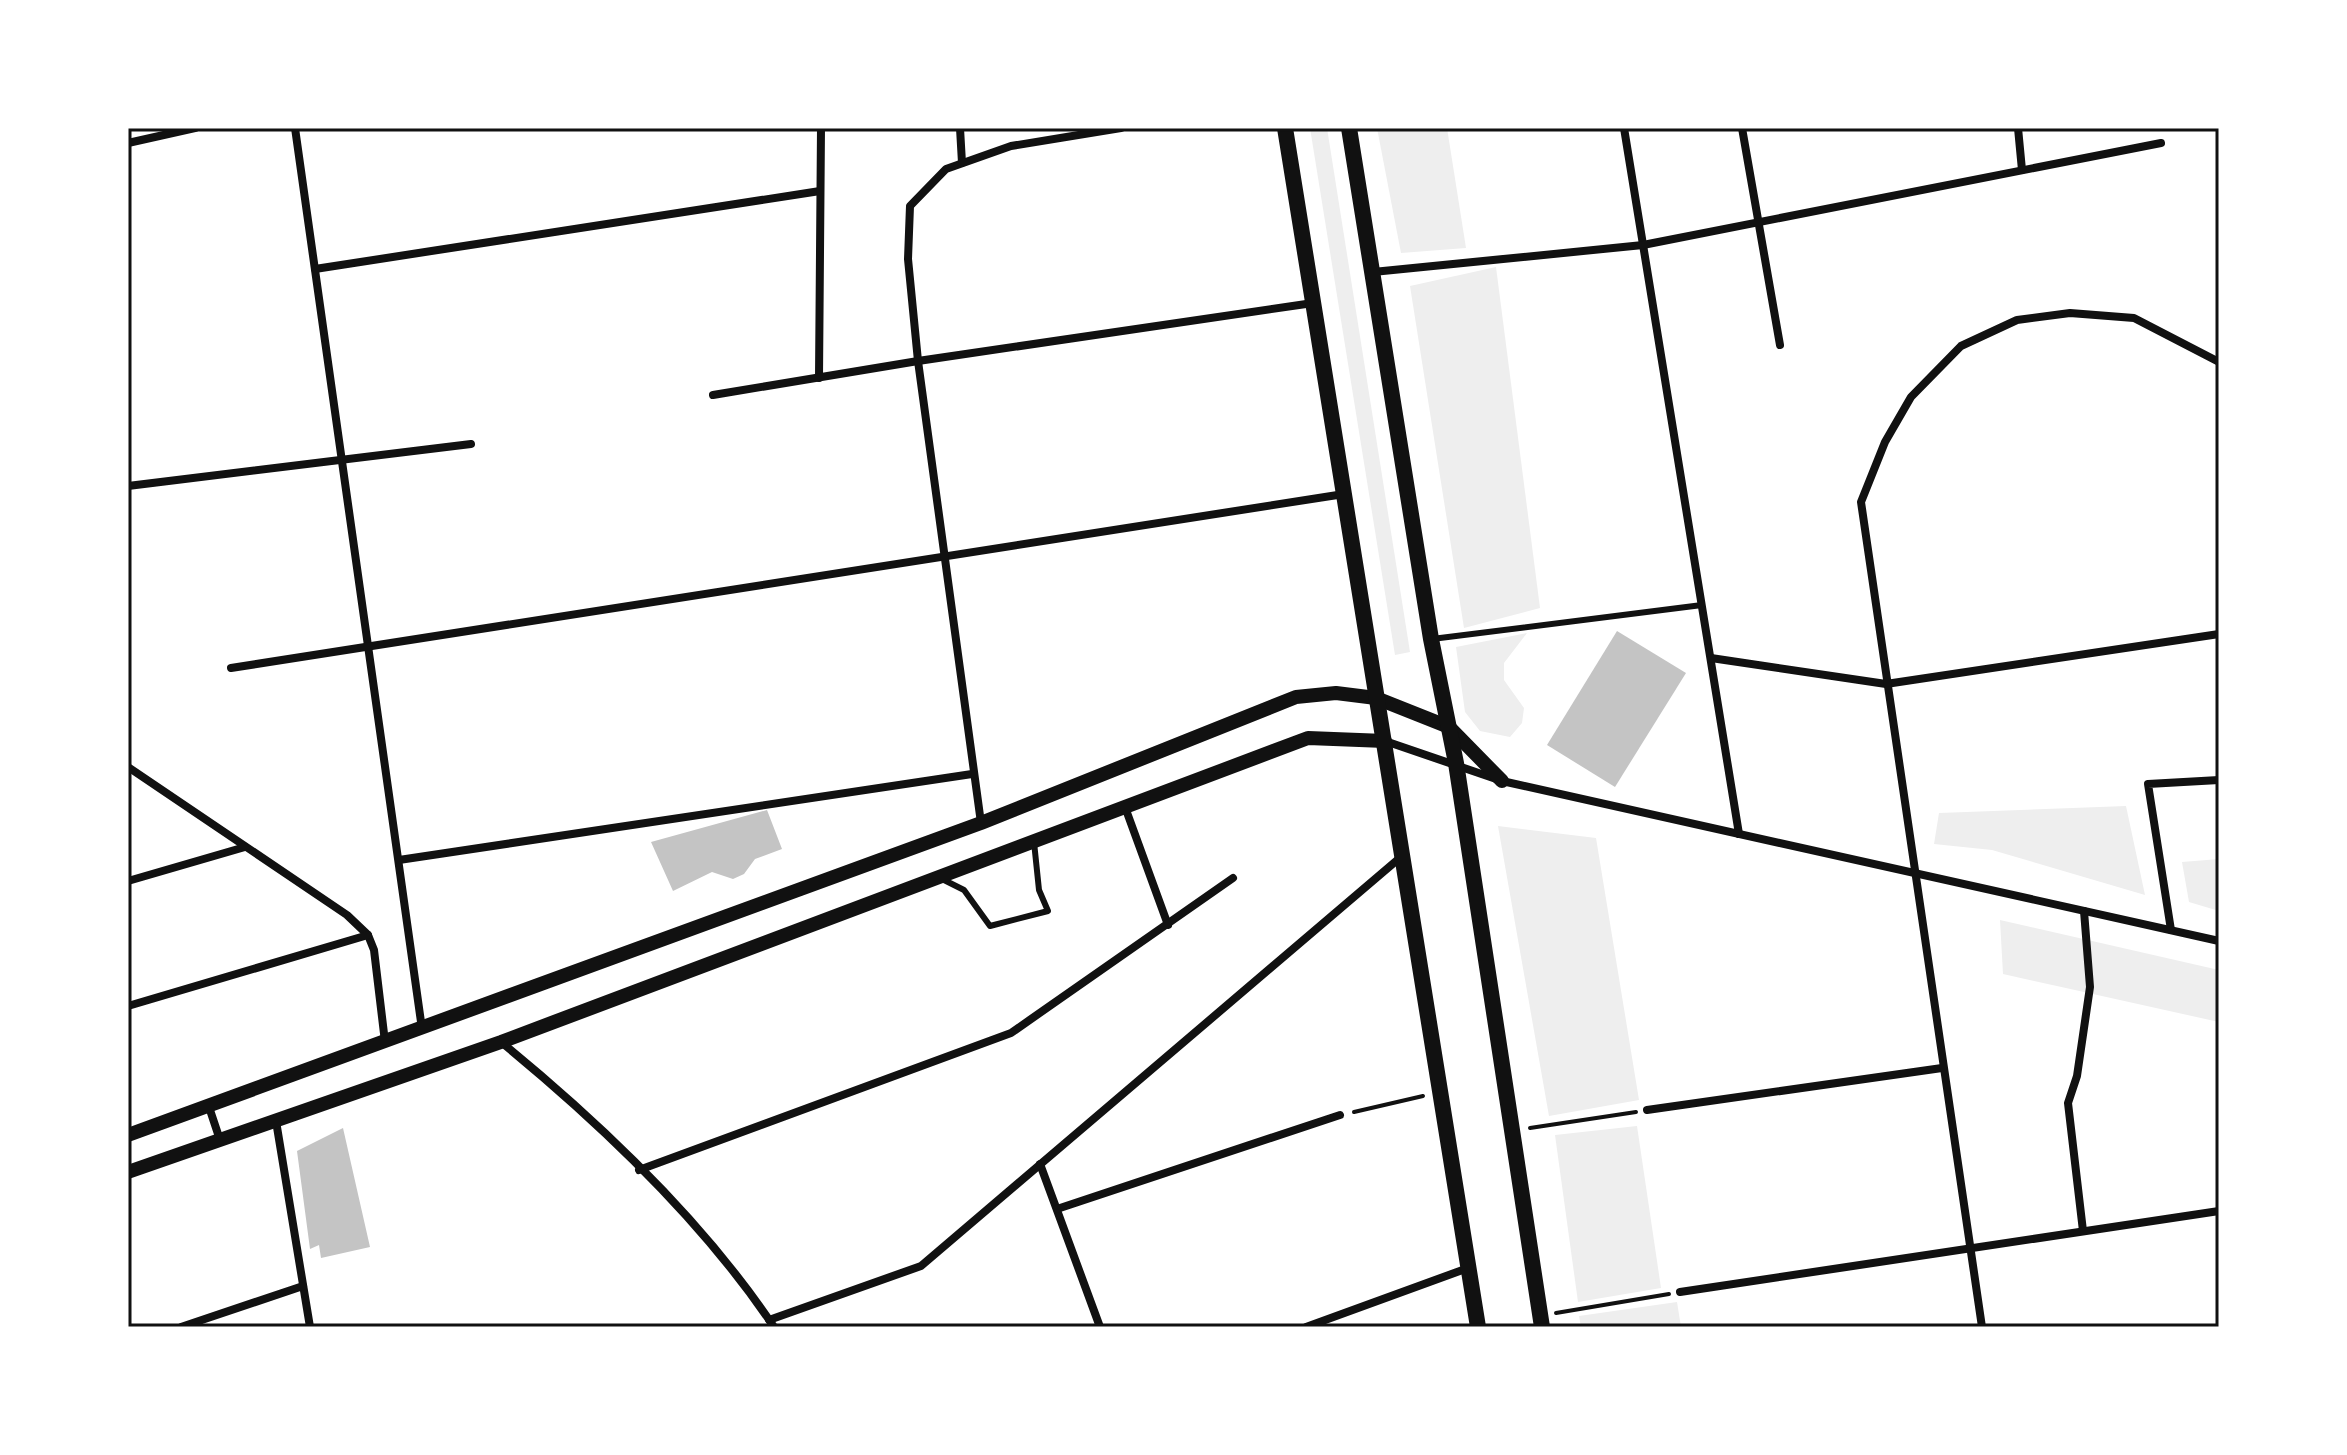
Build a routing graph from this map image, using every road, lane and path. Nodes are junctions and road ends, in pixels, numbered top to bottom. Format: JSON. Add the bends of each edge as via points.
{"nodes":[{"id":1,"x":195,"y":128,"type":"edge"},
{"id":2,"x":295,"y":128,"type":"edge"},
{"id":3,"x":821,"y":128,"type":"edge"},
{"id":4,"x":960,"y":128,"type":"edge"},
{"id":5,"x":1121,"y":128,"type":"edge"},
{"id":6,"x":1285,"y":128,"type":"edge"},
{"id":7,"x":1349,"y":128,"type":"edge"},
{"id":8,"x":1624,"y":128,"type":"edge"},
{"id":9,"x":1742,"y":128,"type":"edge"},
{"id":10,"x":2018,"y":128,"type":"edge"},
{"id":11,"x":128,"y":143,"type":"edge"},
{"id":12,"x":2161,"y":143,"type":"dead end"},
{"id":13,"x":962,"y":163,"type":"junction"},
{"id":14,"x":2022,"y":170,"type":"junction"},
{"id":15,"x":820,"y":191,"type":"junction"},
{"id":16,"x":1761,"y":222,"type":"junction"},
{"id":17,"x":1643,"y":245,"type":"junction"},
{"id":18,"x":315,"y":269,"type":"junction"},
{"id":19,"x":1373,"y":272,"type":"junction"},
{"id":20,"x":1314,"y":303,"type":"junction"},
{"id":21,"x":1780,"y":345,"type":"dead end"},
{"id":22,"x":918,"y":361,"type":"junction"},
{"id":23,"x":2219,"y":362,"type":"edge"},
{"id":24,"x":819,"y":378,"type":"junction"},
{"id":25,"x":713,"y":395,"type":"dead end"},
{"id":26,"x":471,"y":444,"type":"dead end"},
{"id":27,"x":342,"y":458,"type":"junction"},
{"id":28,"x":128,"y":486,"type":"edge"},
{"id":29,"x":1344,"y":494,"type":"junction"},
{"id":30,"x":945,"y":557,"type":"junction"},
{"id":31,"x":1702,"y":605,"type":"junction"},
{"id":32,"x":2219,"y":634,"type":"edge"},
{"id":33,"x":1431,"y":639,"type":"junction"},
{"id":34,"x":368,"y":647,"type":"junction"},
{"id":35,"x":1711,"y":658,"type":"junction"},
{"id":36,"x":231,"y":668,"type":"dead end"},
{"id":37,"x":1886,"y":684,"type":"junction"},
{"id":38,"x":1376,"y":698,"type":"junction"},
{"id":39,"x":1449,"y":727,"type":"junction"},
{"id":40,"x":1385,"y":741,"type":"junction"},
{"id":41,"x":1456,"y":763,"type":"junction"},
{"id":42,"x":128,"y":767,"type":"edge"},
{"id":43,"x":972,"y":774,"type":"junction"},
{"id":44,"x":2219,"y":780,"type":"edge"},
{"id":45,"x":1502,"y":781,"type":"junction"},
{"id":46,"x":1125,"y":807,"type":"junction"},
{"id":47,"x":981,"y":823,"type":"junction"},
{"id":48,"x":1739,"y":834,"type":"junction"},
{"id":49,"x":1034,"y":841,"type":"junction"},
{"id":50,"x":245,"y":847,"type":"junction"},
{"id":51,"x":1402,"y":855,"type":"junction"},
{"id":52,"x":399,"y":860,"type":"junction"},
{"id":53,"x":1913,"y":873,"type":"junction"},
{"id":54,"x":939,"y":878,"type":"junction"},
{"id":55,"x":1233,"y":878,"type":"dead end"},
{"id":56,"x":128,"y":881,"type":"edge"},
{"id":57,"x":2084,"y":911,"type":"junction"},
{"id":58,"x":1168,"y":925,"type":"junction"},
{"id":59,"x":2171,"y":930,"type":"junction"},
{"id":60,"x":368,"y":935,"type":"junction"},
{"id":61,"x":2219,"y":941,"type":"edge"},
{"id":62,"x":128,"y":1006,"type":"edge"},
{"id":63,"x":422,"y":1029,"type":"junction"},
{"id":64,"x":385,"y":1042,"type":"junction"},
{"id":65,"x":501,"y":1042,"type":"junction"},
{"id":66,"x":1942,"y":1068,"type":"junction"},
{"id":67,"x":1440,"y":1092,"type":"junction"},
{"id":68,"x":209,"y":1107,"type":"junction"},
{"id":69,"x":1647,"y":1110,"type":"joint"},
{"id":70,"x":1340,"y":1115,"type":"joint"},
{"id":71,"x":276,"y":1121,"type":"junction"},
{"id":72,"x":1511,"y":1131,"type":"junction"},
{"id":73,"x":128,"y":1135,"type":"edge"},
{"id":74,"x":220,"y":1140,"type":"junction"},
{"id":75,"x":1040,"y":1164,"type":"junction"},
{"id":76,"x":639,"y":1170,"type":"junction"},
{"id":77,"x":128,"y":1172,"type":"edge"},
{"id":78,"x":1057,"y":1209,"type":"junction"},
{"id":79,"x":2219,"y":1211,"type":"edge"},
{"id":80,"x":2083,"y":1231,"type":"junction"},
{"id":81,"x":1970,"y":1247,"type":"junction"},
{"id":82,"x":1469,"y":1268,"type":"junction"},
{"id":83,"x":303,"y":1286,"type":"junction"},
{"id":84,"x":1680,"y":1292,"type":"joint"},
{"id":85,"x":1541,"y":1321,"type":"edge"},
{"id":86,"x":772,"y":1323,"type":"edge"},
{"id":87,"x":181,"y":1327,"type":"edge"},
{"id":88,"x":310,"y":1327,"type":"edge"},
{"id":89,"x":1100,"y":1327,"type":"edge"},
{"id":90,"x":1306,"y":1327,"type":"edge"},
{"id":91,"x":1478,"y":1327,"type":"edge"},
{"id":92,"x":1982,"y":1327,"type":"edge"}],
"edges":[{"from":1,"to":11,"type":"street"},
{"from":2,"to":18,"type":"street"},
{"from":3,"to":15,"type":"street"},
{"from":4,"to":13,"type":"street"},
{"from":5,"to":13,"type":"street","via":[[1011,146]]},
{"from":6,"to":20,"type":"main road"},
{"from":7,"to":19,"type":"main road"},
{"from":8,"to":17,"type":"street"},
{"from":9,"to":16,"type":"street"},
{"from":10,"to":14,"type":"street"},
{"from":12,"to":14,"type":"street"},
{"from":13,"to":22,"type":"street","via":[[946,169],[910,206],[908,259]]},
{"from":14,"to":16,"type":"street"},
{"from":15,"to":18,"type":"street"},
{"from":15,"to":24,"type":"street"},
{"from":16,"to":17,"type":"street"},
{"from":16,"to":21,"type":"street"},
{"from":17,"to":19,"type":"street"},
{"from":17,"to":31,"type":"street"},
{"from":18,"to":27,"type":"street"},
{"from":19,"to":33,"type":"main road"},
{"from":20,"to":22,"type":"street"},
{"from":20,"to":29,"type":"main road"},
{"from":22,"to":24,"type":"street"},
{"from":22,"to":30,"type":"street"},
{"from":23,"to":37,"type":"street","via":[[2134,318],[2070,313],[2017,320],[1961,346],[1911,397],[1885,442],[1861,502]]},
{"from":24,"to":25,"type":"street"},
{"from":26,"to":27,"type":"street"},
{"from":27,"to":28,"type":"street"},
{"from":27,"to":34,"type":"street"},
{"from":29,"to":30,"type":"street"},
{"from":29,"to":38,"type":"main road"},
{"from":30,"to":34,"type":"street"},
{"from":30,"to":43,"type":"street"},
{"from":31,"to":33,"type":"lane"},
{"from":31,"to":35,"type":"street"},
{"from":32,"to":37,"type":"street"},
{"from":33,"to":39,"type":"main road"},
{"from":34,"to":36,"type":"street"},
{"from":34,"to":52,"type":"street"},
{"from":35,"to":37,"type":"street"},
{"from":35,"to":48,"type":"street"},
{"from":37,"to":53,"type":"street"},
{"from":38,"to":39,"type":"street"},
{"from":38,"to":40,"type":"main road"},
{"from":38,"to":47,"type":"street","via":[[1336,693],[1296,697]]},
{"from":39,"to":41,"type":"main road"},
{"from":39,"to":45,"type":"street"},
{"from":40,"to":41,"type":"street"},
{"from":40,"to":46,"type":"street","via":[[1308,738]]},
{"from":40,"to":51,"type":"main road"},
{"from":41,"to":45,"type":"street"},
{"from":41,"to":72,"type":"main road"},
{"from":42,"to":50,"type":"street"},
{"from":43,"to":47,"type":"street"},
{"from":43,"to":52,"type":"street"},
{"from":44,"to":59,"type":"street","via":[[2148,784]]},
{"from":45,"to":48,"type":"street"},
{"from":46,"to":49,"type":"street"},
{"from":46,"to":58,"type":"street"},
{"from":47,"to":63,"type":"street"},
{"from":48,"to":53,"type":"street"},
{"from":49,"to":54,"type":"street"},
{"from":49,"to":54,"type":"lane","via":[[1039,890],[1048,911],[990,926],[964,890]]},
{"from":50,"to":56,"type":"street"},
{"from":50,"to":60,"type":"street","via":[[347,915]]},
{"from":51,"to":67,"type":"main road"},
{"from":51,"to":75,"type":"street"},
{"from":52,"to":63,"type":"street"},
{"from":53,"to":57,"type":"street"},
{"from":53,"to":66,"type":"street"},
{"from":54,"to":65,"type":"street"},
{"from":55,"to":58,"type":"street"},
{"from":57,"to":59,"type":"street"},
{"from":57,"to":80,"type":"street","via":[[2090,987],[2068,1103]]},
{"from":58,"to":76,"type":"street","via":[[1011,1033]]},
{"from":59,"to":61,"type":"street"},
{"from":60,"to":62,"type":"street"},
{"from":60,"to":64,"type":"street"},
{"from":63,"to":64,"type":"street"},
{"from":64,"to":68,"type":"street"},
{"from":65,"to":71,"type":"street"},
{"from":65,"to":76,"type":"street"},
{"from":66,"to":69,"type":"street"},
{"from":66,"to":81,"type":"street"},
{"from":67,"to":70,"type":"path"},
{"from":67,"to":82,"type":"main road"},
{"from":68,"to":73,"type":"street"},
{"from":68,"to":74,"type":"street"},
{"from":69,"to":72,"type":"path"},
{"from":70,"to":78,"type":"street"},
{"from":71,"to":74,"type":"street"},
{"from":71,"to":83,"type":"street"},
{"from":72,"to":85,"type":"main road"},
{"from":74,"to":77,"type":"street"},
{"from":75,"to":78,"type":"street"},
{"from":75,"to":86,"type":"street","via":[[921,1266]]},
{"from":76,"to":86,"type":"street","via":[[739,1278]]},
{"from":78,"to":89,"type":"street"},
{"from":79,"to":80,"type":"street"},
{"from":80,"to":81,"type":"street"},
{"from":81,"to":84,"type":"street"},
{"from":81,"to":92,"type":"street"},
{"from":82,"to":90,"type":"street"},
{"from":82,"to":91,"type":"main road"},
{"from":83,"to":87,"type":"street"},
{"from":83,"to":88,"type":"street"},
{"from":84,"to":85,"type":"path"}]}
